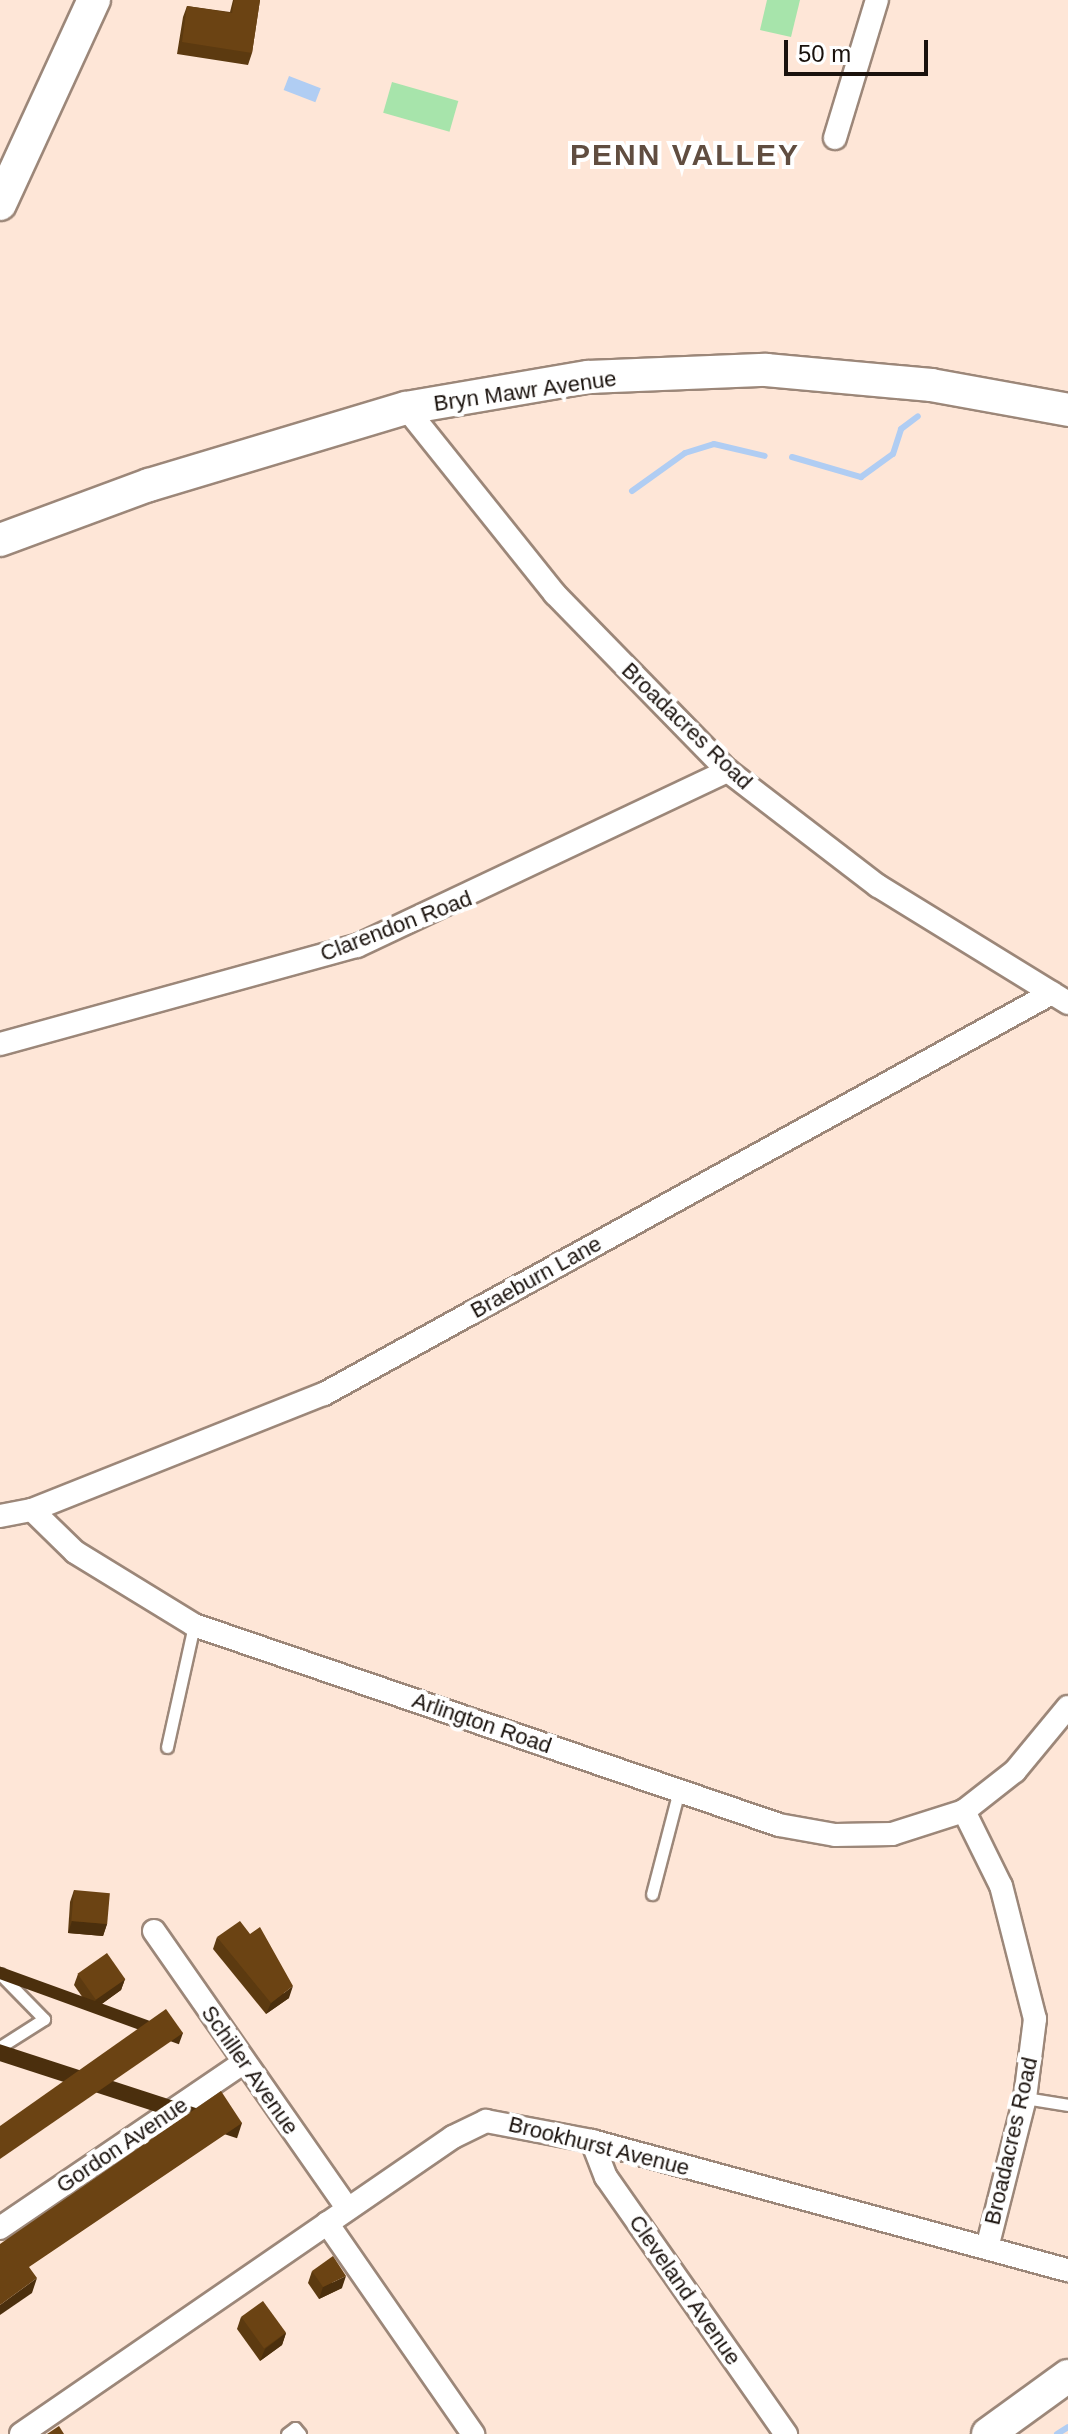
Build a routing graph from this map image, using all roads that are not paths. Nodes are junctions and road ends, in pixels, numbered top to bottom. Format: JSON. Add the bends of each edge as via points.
{"nodes":[{"id":1,"x":94,"y":0,"type":"edge"},
{"id":2,"x":877,"y":0,"type":"edge"},
{"id":3,"x":835,"y":138,"type":"dead end"},
{"id":4,"x":0,"y":204,"type":"edge"},
{"id":5,"x":406,"y":408,"type":"junction"},
{"id":6,"x":1068,"y":410,"type":"edge"},
{"id":7,"x":0,"y":540,"type":"edge"},
{"id":8,"x":728,"y":771,"type":"junction"},
{"id":9,"x":1060,"y":998,"type":"edge"},
{"id":10,"x":0,"y":1044,"type":"edge"},
{"id":11,"x":32,"y":1510,"type":"junction"},
{"id":12,"x":0,"y":1516,"type":"edge"},
{"id":13,"x":194,"y":1625,"type":"junction"},
{"id":14,"x":1068,"y":1707,"type":"edge"},
{"id":15,"x":167,"y":1747,"type":"dead end"},
{"id":16,"x":679,"y":1790,"type":"junction"},
{"id":17,"x":964,"y":1811,"type":"junction"},
{"id":18,"x":652,"y":1894,"type":"dead end"},
{"id":19,"x":154,"y":1931,"type":"dead end"},
{"id":20,"x":0,"y":1974,"type":"edge"},
{"id":21,"x":0,"y":2047,"type":"edge"},
{"id":22,"x":243,"y":2063,"type":"junction"},
{"id":23,"x":1025,"y":2098,"type":"junction"},
{"id":24,"x":1068,"y":2105,"type":"edge"},
{"id":25,"x":592,"y":2141,"type":"junction"},
{"id":26,"x":347,"y":2208,"type":"junction"},
{"id":27,"x":327,"y":2223,"type":"junction"},
{"id":28,"x":0,"y":2228,"type":"edge"},
{"id":29,"x":987,"y":2248,"type":"junction"},
{"id":30,"x":1068,"y":2270,"type":"edge"},
{"id":31,"x":1068,"y":2376,"type":"edge"},
{"id":32,"x":21,"y":2434,"type":"edge"},
{"id":33,"x":287,"y":2434,"type":"edge"},
{"id":34,"x":300,"y":2434,"type":"edge"},
{"id":35,"x":473,"y":2434,"type":"edge"},
{"id":36,"x":786,"y":2434,"type":"edge"},
{"id":37,"x":988,"y":2434,"type":"edge"}],
"edges":[{"from":1,"to":4,"type":"street"},
{"from":2,"to":3,"type":"street"},
{"from":5,"to":6,"type":"street","name":"Bryn Mawr Avenue","via":[[588,377],[766,370],[931,385]]},
{"from":5,"to":7,"type":"street","name":"Bryn Mawr Avenue","via":[[149,485]]},
{"from":5,"to":8,"type":"street","name":"Broadacres Road","via":[[555,594]]},
{"from":8,"to":9,"type":"street","name":"Broadacres Road","via":[[878,886]]},
{"from":8,"to":10,"type":"street","name":"Clarendon Road","via":[[357,946]]},
{"from":9,"to":11,"type":"street","name":"Braeburn Lane","via":[[324,1394]]},
{"from":11,"to":12,"type":"street","name":"Braeburn Lane"},
{"from":11,"to":13,"type":"street","name":"Arlington Road","via":[[75,1552]]},
{"from":13,"to":15,"type":"lane"},
{"from":13,"to":16,"type":"street","name":"Arlington Road"},
{"from":14,"to":17,"type":"street","via":[[1015,1771]]},
{"from":16,"to":17,"type":"street","name":"Arlington Road","via":[[835,1835],[892,1834]]},
{"from":16,"to":18,"type":"lane"},
{"from":17,"to":23,"type":"street","name":"Broadacres Road","via":[[1001,1886],[1035,2019]]},
{"from":19,"to":22,"type":"street","name":"Schiller Avenue"},
{"from":20,"to":21,"type":"lane","via":[[44,2019]]},
{"from":22,"to":26,"type":"street","name":"Schiller Avenue"},
{"from":22,"to":28,"type":"street","name":"Gordon Avenue"},
{"from":23,"to":24,"type":"lane"},
{"from":23,"to":29,"type":"street","name":"Broadacres Road"},
{"from":25,"to":26,"type":"street","name":"Brookhurst Avenue","via":[[486,2121]]},
{"from":25,"to":29,"type":"street","name":"Brookhurst Avenue"},
{"from":25,"to":36,"type":"street","name":"Cleveland Avenue","via":[[606,2177]]},
{"from":26,"to":27,"type":"street","name":"Brookhurst Avenue"},
{"from":27,"to":32,"type":"street","name":"Brookhurst Avenue"},
{"from":27,"to":35,"type":"street"},
{"from":29,"to":30,"type":"street","name":"Brookhurst Avenue"},
{"from":31,"to":37,"type":"street"},
{"from":33,"to":34,"type":"lane"}]}
